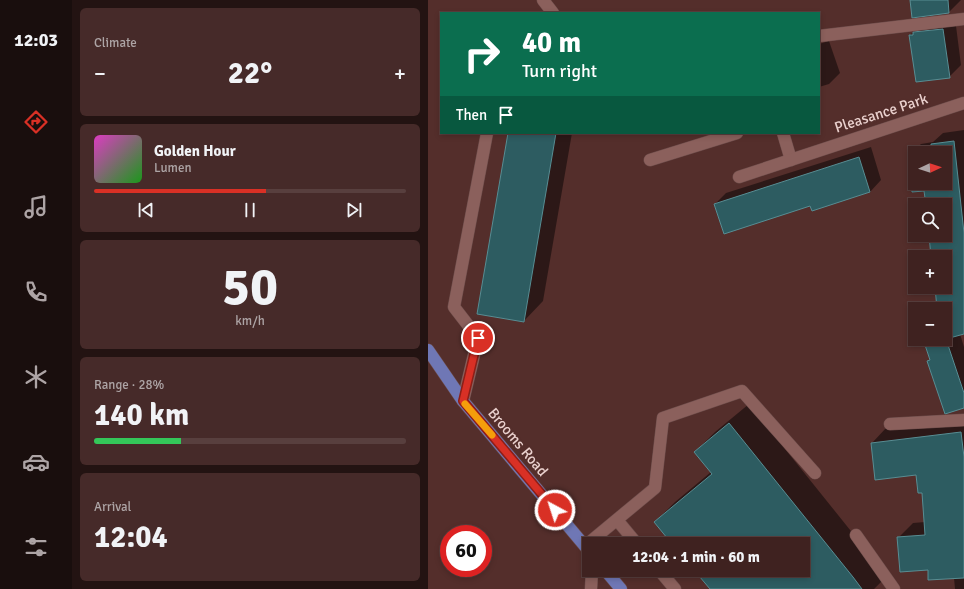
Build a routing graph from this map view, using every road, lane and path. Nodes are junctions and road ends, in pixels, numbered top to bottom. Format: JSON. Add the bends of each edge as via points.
{"nodes":[{"id":1,"x":543,"y":0,"type":"edge"},
{"id":2,"x":552,"y":12,"type":"edge"},
{"id":3,"x":964,"y":19,"type":"edge"},
{"id":4,"x":820,"y":36,"type":"edge"},
{"id":5,"x":964,"y":103,"type":"edge"},
{"id":6,"x":488,"y":134,"type":"edge"},
{"id":7,"x":734,"y":134,"type":"edge"},
{"id":8,"x":783,"y":134,"type":"edge"},
{"id":9,"x":650,"y":160,"type":"dead end"},
{"id":10,"x":791,"y":160,"type":"junction"},
{"id":11,"x":739,"y":177,"type":"dead end"},
{"id":12,"x":428,"y":350,"type":"edge"},
{"id":13,"x":463,"y":401,"type":"junction"},
{"id":14,"x":964,"y":420,"type":"edge"},
{"id":15,"x":890,"y":424,"type":"dead end"},
{"id":16,"x":815,"y":473,"type":"dead end"},
{"id":17,"x":617,"y":520,"type":"junction"},
{"id":18,"x":856,"y":535,"type":"dead end"},
{"id":19,"x":599,"y":537,"type":"edge"},
{"id":20,"x":631,"y":537,"type":"edge"},
{"id":21,"x":582,"y":543,"type":"edge"},
{"id":22,"x":592,"y":577,"type":"edge"},
{"id":23,"x":611,"y":577,"type":"edge"},
{"id":24,"x":665,"y":577,"type":"edge"},
{"id":25,"x":591,"y":589,"type":"edge"},
{"id":26,"x":622,"y":589,"type":"edge"},
{"id":27,"x":675,"y":589,"type":"edge"},
{"id":28,"x":894,"y":589,"type":"edge"}],
"edges":[{"from":1,"to":2,"type":"street"},
{"from":3,"to":4,"type":"street"},
{"from":5,"to":10,"type":"street","name":"Pleasance Park"},
{"from":6,"to":13,"type":"street","via":[[454,307],[478,338]]},
{"from":7,"to":9,"type":"street"},
{"from":8,"to":10,"type":"street"},
{"from":10,"to":11,"type":"street","name":"Pleasance Park"},
{"from":12,"to":13,"type":"main road","name":"Brooms Road"},
{"from":13,"to":21,"type":"main road","name":"Brooms Road"},
{"from":14,"to":15,"type":"street"},
{"from":16,"to":17,"type":"street","via":[[742,391],[663,418],[655,488]]},
{"from":17,"to":19,"type":"street"},
{"from":17,"to":20,"type":"street"},
{"from":18,"to":28,"type":"street"},
{"from":22,"to":25,"type":"street"},
{"from":23,"to":26,"type":"main road"},
{"from":24,"to":27,"type":"street"}]}
